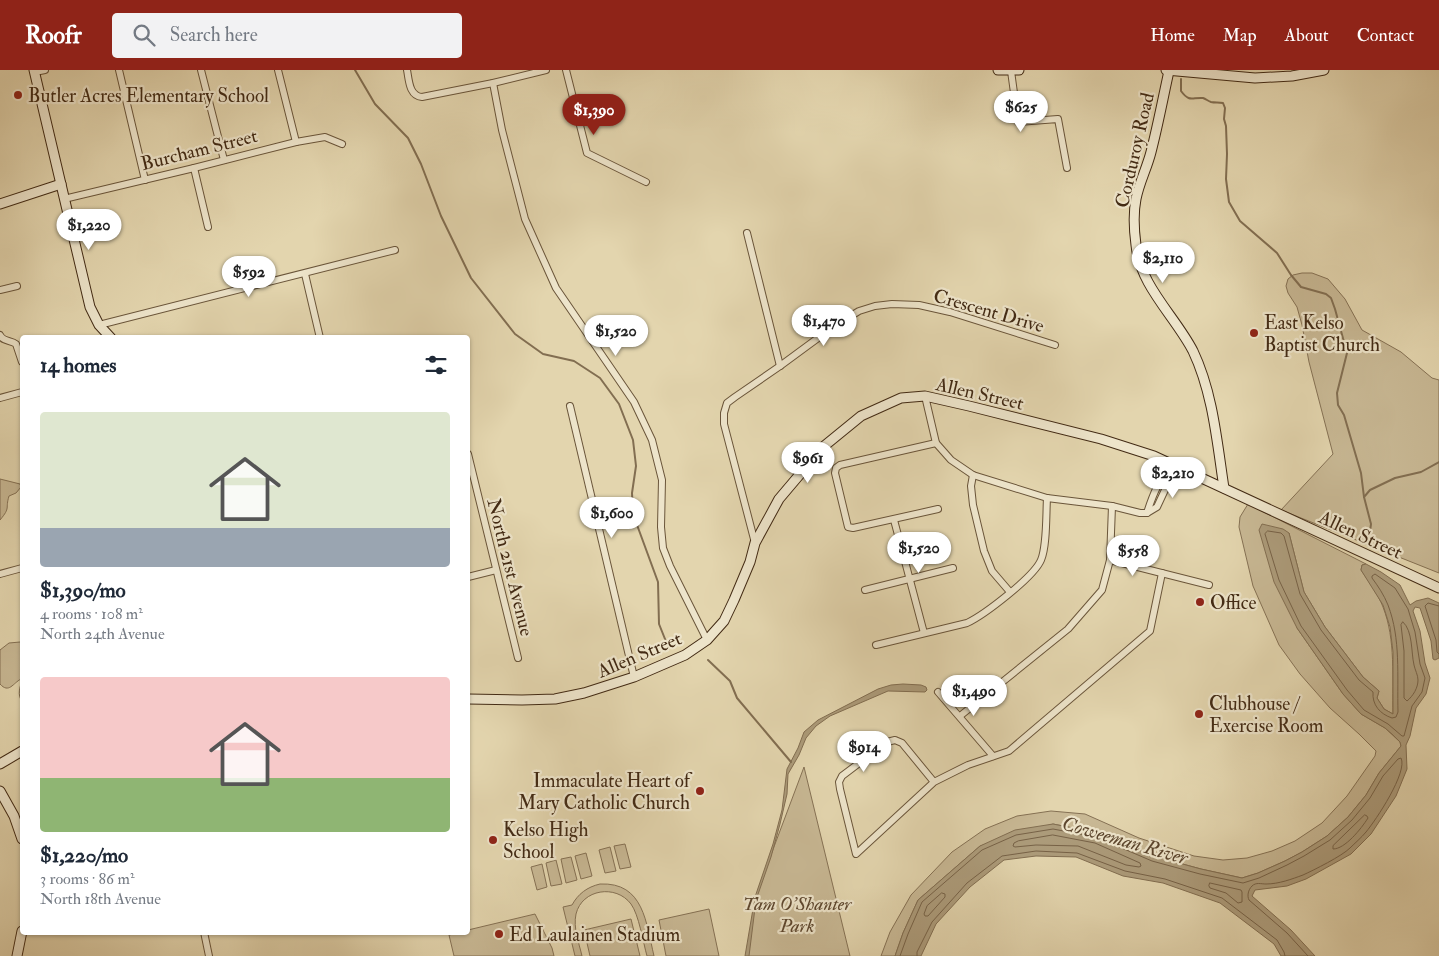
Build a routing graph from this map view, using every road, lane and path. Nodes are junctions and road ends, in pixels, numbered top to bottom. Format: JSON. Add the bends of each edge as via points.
{"nodes":[{"id":1,"x":44,"y":70,"type":"edge"},
{"id":2,"x":119,"y":70,"type":"edge"},
{"id":3,"x":201,"y":70,"type":"edge"},
{"id":4,"x":278,"y":70,"type":"edge"},
{"id":5,"x":407,"y":70,"type":"edge"},
{"id":6,"x":546,"y":70,"type":"edge"},
{"id":7,"x":566,"y":70,"type":"edge"},
{"id":8,"x":998,"y":70,"type":"edge"},
{"id":9,"x":1015,"y":70,"type":"edge"},
{"id":10,"x":1168,"y":70,"type":"edge"},
{"id":11,"x":1324,"y":70,"type":"edge"},
{"id":12,"x":35,"y":71,"type":"edge"},
{"id":13,"x":493,"y":83,"type":"junction"},
{"id":14,"x":296,"y":142,"type":"junction"},
{"id":15,"x":342,"y":144,"type":"dead end"},
{"id":16,"x":224,"y":160,"type":"junction"},
{"id":17,"x":194,"y":168,"type":"junction"},
{"id":18,"x":1067,"y":168,"type":"dead end"},
{"id":19,"x":144,"y":180,"type":"junction"},
{"id":20,"x":646,"y":182,"type":"dead end"},
{"id":21,"x":61,"y":184,"type":"junction"},
{"id":22,"x":64,"y":199,"type":"junction"},
{"id":23,"x":0,"y":204,"type":"edge"},
{"id":24,"x":208,"y":227,"type":"dead end"},
{"id":25,"x":747,"y":233,"type":"dead end"},
{"id":26,"x":395,"y":250,"type":"dead end"},
{"id":27,"x":305,"y":274,"type":"junction"},
{"id":28,"x":17,"y":286,"type":"dead end"},
{"id":29,"x":0,"y":290,"type":"edge"},
{"id":30,"x":99,"y":325,"type":"junction"},
{"id":31,"x":0,"y":335,"type":"edge"},
{"id":32,"x":108,"y":335,"type":"edge"},
{"id":33,"x":319,"y":335,"type":"edge"},
{"id":34,"x":1055,"y":345,"type":"dead end"},
{"id":35,"x":20,"y":356,"type":"edge"},
{"id":36,"x":780,"y":366,"type":"junction"},
{"id":37,"x":20,"y":393,"type":"edge"},
{"id":38,"x":925,"y":396,"type":"junction"},
{"id":39,"x":0,"y":398,"type":"edge"},
{"id":40,"x":570,"y":406,"type":"dead end"},
{"id":41,"x":936,"y":443,"type":"junction"},
{"id":42,"x":470,"y":462,"type":"edge"},
{"id":43,"x":1173,"y":465,"type":"junction"},
{"id":44,"x":974,"y":475,"type":"junction"},
{"id":45,"x":1224,"y":488,"type":"junction"},
{"id":46,"x":1047,"y":498,"type":"junction"},
{"id":47,"x":1112,"y":506,"type":"junction"},
{"id":48,"x":938,"y":509,"type":"dead end"},
{"id":49,"x":894,"y":520,"type":"junction"},
{"id":50,"x":755,"y":543,"type":"junction"},
{"id":51,"x":1110,"y":560,"type":"junction"},
{"id":52,"x":953,"y":568,"type":"dead end"},
{"id":53,"x":20,"y":569,"type":"edge"},
{"id":54,"x":496,"y":570,"type":"junction"},
{"id":55,"x":1162,"y":573,"type":"junction"},
{"id":56,"x":0,"y":574,"type":"edge"},
{"id":57,"x":470,"y":576,"type":"edge"},
{"id":58,"x":909,"y":579,"type":"junction"},
{"id":59,"x":1209,"y":585,"type":"dead end"},
{"id":60,"x":1439,"y":588,"type":"edge"},
{"id":61,"x":865,"y":590,"type":"dead end"},
{"id":62,"x":1010,"y":592,"type":"junction"},
{"id":63,"x":924,"y":633,"type":"junction"},
{"id":64,"x":706,"y":640,"type":"junction"},
{"id":65,"x":876,"y":646,"type":"dead end"},
{"id":66,"x":518,"y":658,"type":"dead end"},
{"id":67,"x":634,"y":677,"type":"junction"},
{"id":68,"x":938,"y":692,"type":"dead end"},
{"id":69,"x":470,"y":698,"type":"edge"},
{"id":70,"x":960,"y":716,"type":"junction"},
{"id":71,"x":20,"y":752,"type":"edge"},
{"id":72,"x":993,"y":756,"type":"junction"},
{"id":73,"x":0,"y":764,"type":"edge"},
{"id":74,"x":934,"y":782,"type":"junction"},
{"id":75,"x":0,"y":791,"type":"edge"},
{"id":76,"x":20,"y":833,"type":"edge"},
{"id":77,"x":21,"y":935,"type":"edge"},
{"id":78,"x":205,"y":935,"type":"edge"},
{"id":79,"x":17,"y":956,"type":"edge"},
{"id":80,"x":209,"y":956,"type":"edge"}],
"edges":[{"from":1,"to":12,"type":"street"},
{"from":2,"to":19,"type":"street"},
{"from":3,"to":16,"type":"street"},
{"from":4,"to":14,"type":"street"},
{"from":5,"to":13,"type":"street","via":[[412,90],[422,97]]},
{"from":6,"to":13,"type":"street"},
{"from":7,"to":20,"type":"street","via":[[588,153]]},
{"from":8,"to":9,"type":"street"},
{"from":9,"to":18,"type":"street","via":[[1018,122],[1058,119]]},
{"from":10,"to":11,"type":"street","via":[[1255,78]]},
{"from":10,"to":45,"type":"street","name":"Corduroy Road","via":[[1151,152],[1136,198],[1136,246],[1146,278],[1183,334],[1199,367],[1214,422]]},
{"from":12,"to":21,"type":"street"},
{"from":13,"to":64,"type":"street","via":[[525,219],[556,288],[634,402],[652,440],[662,480],[663,548]]},
{"from":14,"to":15,"type":"street","name":"Burcham Street","via":[[325,137]]},
{"from":14,"to":16,"type":"street","name":"Burcham Street"},
{"from":16,"to":17,"type":"street","name":"Burcham Street"},
{"from":17,"to":19,"type":"street","name":"Burcham Street"},
{"from":17,"to":24,"type":"street"},
{"from":19,"to":22,"type":"street","name":"Burcham Street"},
{"from":21,"to":22,"type":"street"},
{"from":21,"to":23,"type":"street"},
{"from":22,"to":30,"type":"street","via":[[90,307]]},
{"from":25,"to":36,"type":"street"},
{"from":26,"to":27,"type":"street"},
{"from":27,"to":30,"type":"street"},
{"from":27,"to":33,"type":"street"},
{"from":28,"to":29,"type":"street"},
{"from":30,"to":32,"type":"street"},
{"from":31,"to":35,"type":"street","via":[[16,344]]},
{"from":34,"to":36,"type":"street","name":"Crescent Drive","via":[[950,312],[919,305],[892,304],[859,311]]},
{"from":36,"to":50,"type":"street","name":"Crescent Drive","via":[[735,397],[724,412],[724,424]]},
{"from":37,"to":39,"type":"street"},
{"from":38,"to":41,"type":"street"},
{"from":38,"to":43,"type":"street","name":"Allen Street","via":[[1101,439]]},
{"from":38,"to":50,"type":"street","name":"Allen Street","via":[[901,398],[861,416],[823,447],[779,499]]},
{"from":40,"to":67,"type":"street"},
{"from":41,"to":44,"type":"street","via":[[951,460]]},
{"from":41,"to":49,"type":"street","via":[[836,468],[848,527]]},
{"from":42,"to":54,"type":"street","name":"North 21st Avenue"},
{"from":43,"to":45,"type":"street","name":"Allen Street"},
{"from":43,"to":47,"type":"street","via":[[1162,476],[1147,513]]},
{"from":44,"to":46,"type":"street"},
{"from":44,"to":62,"type":"street","via":[[972,505],[984,551],[992,571]]},
{"from":45,"to":60,"type":"street","name":"Allen Street"},
{"from":46,"to":47,"type":"street"},
{"from":46,"to":62,"type":"street","via":[[1041,560]]},
{"from":47,"to":51,"type":"street"},
{"from":48,"to":49,"type":"street"},
{"from":49,"to":58,"type":"street"},
{"from":50,"to":64,"type":"street","name":"Allen Street","via":[[724,621]]},
{"from":51,"to":55,"type":"street"},
{"from":51,"to":70,"type":"street","via":[[1102,590],[1068,629]]},
{"from":52,"to":58,"type":"street"},
{"from":53,"to":56,"type":"street"},
{"from":54,"to":57,"type":"street"},
{"from":54,"to":66,"type":"street","name":"North 21st Avenue"},
{"from":55,"to":59,"type":"street"},
{"from":55,"to":72,"type":"street","via":[[1150,631],[1009,751]]},
{"from":58,"to":61,"type":"street"},
{"from":58,"to":63,"type":"street"},
{"from":62,"to":63,"type":"street","via":[[978,618]]},
{"from":63,"to":65,"type":"street"},
{"from":64,"to":67,"type":"street","name":"Allen Street","via":[[685,656]]},
{"from":67,"to":69,"type":"street","name":"Allen Street","via":[[555,699]]},
{"from":68,"to":70,"type":"street"},
{"from":70,"to":72,"type":"street"},
{"from":71,"to":73,"type":"street"},
{"from":72,"to":74,"type":"street"},
{"from":74,"to":74,"type":"street","via":[[856,854],[840,789],[842,776],[887,742],[895,740],[902,743]]},
{"from":75,"to":76,"type":"street"},
{"from":77,"to":79,"type":"street"},
{"from":78,"to":80,"type":"street"}]}
